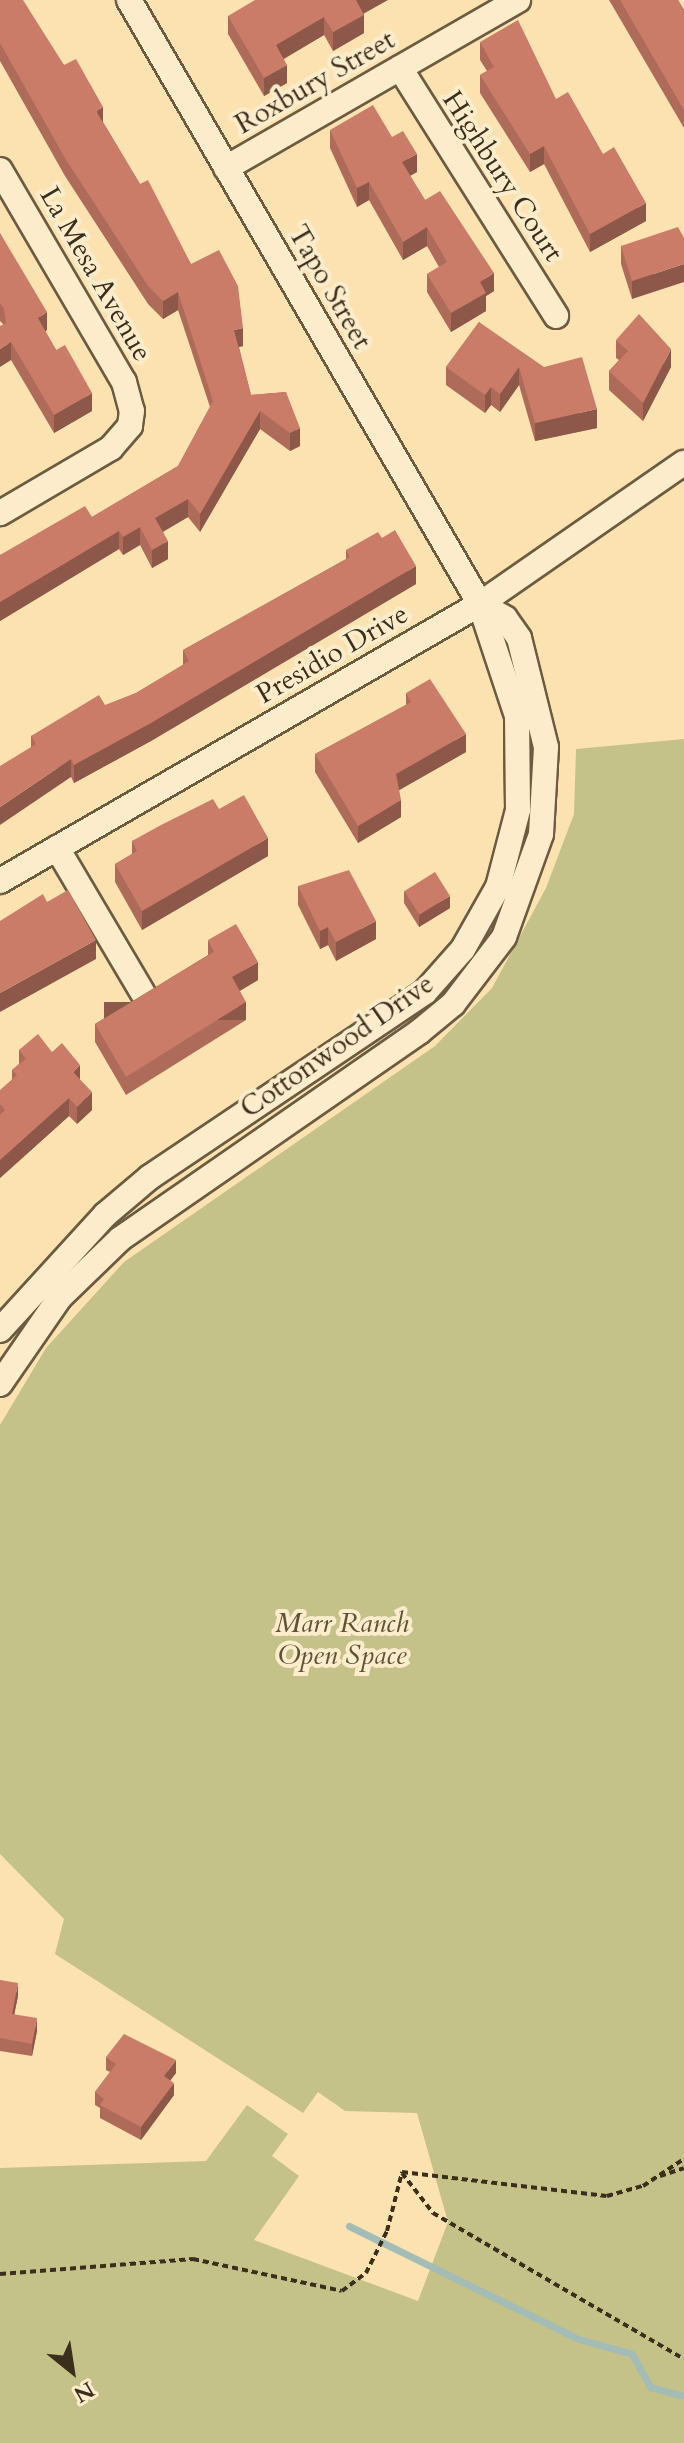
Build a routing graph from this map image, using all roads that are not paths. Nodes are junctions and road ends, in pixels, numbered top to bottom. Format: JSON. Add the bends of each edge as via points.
{"nodes":[{"id":1,"x":129,"y":0,"type":"edge"},
{"id":2,"x":518,"y":0,"type":"edge"},
{"id":3,"x":400,"y":68,"type":"junction"},
{"id":4,"x":226,"y":168,"type":"junction"},
{"id":5,"x":0,"y":170,"type":"edge"},
{"id":6,"x":556,"y":316,"type":"dead end"},
{"id":7,"x":684,"y":463,"type":"edge"},
{"id":8,"x":0,"y":513,"type":"edge"},
{"id":9,"x":480,"y":604,"type":"junction"},
{"id":10,"x":57,"y":848,"type":"junction"},
{"id":11,"x":0,"y":881,"type":"edge"},
{"id":12,"x":144,"y":995,"type":"edge"},
{"id":13,"x":0,"y":1330,"type":"edge"},
{"id":14,"x":0,"y":1384,"type":"edge"}],
"edges":[{"from":1,"to":4,"type":"street","name":"Tapo Street"},
{"from":2,"to":3,"type":"street","name":"Roxbury Street"},
{"from":3,"to":4,"type":"street","name":"Roxbury Street"},
{"from":3,"to":6,"type":"street","name":"Highbury Court"},
{"from":4,"to":9,"type":"street","name":"Tapo Street"},
{"from":5,"to":8,"type":"street","name":"La Mesa Avenue","via":[[124,382],[132,411],[130,426],[111,448]]},
{"from":7,"to":9,"type":"street","name":"Presidio Drive"},
{"from":9,"to":10,"type":"street","name":"Presidio Drive"},
{"from":9,"to":13,"type":"street","name":"Cottonwood Drive","via":[[517,716],[520,774],[498,887],[463,949],[425,992],[116,1205]]},
{"from":9,"to":14,"type":"street","name":"Cottonwood Drive","via":[[505,618],[519,638],[546,747],[541,834],[504,937],[453,1004],[419,1032],[120,1239],[60,1297]]},
{"from":10,"to":11,"type":"street","name":"Presidio Drive"},
{"from":10,"to":12,"type":"street"}]}
